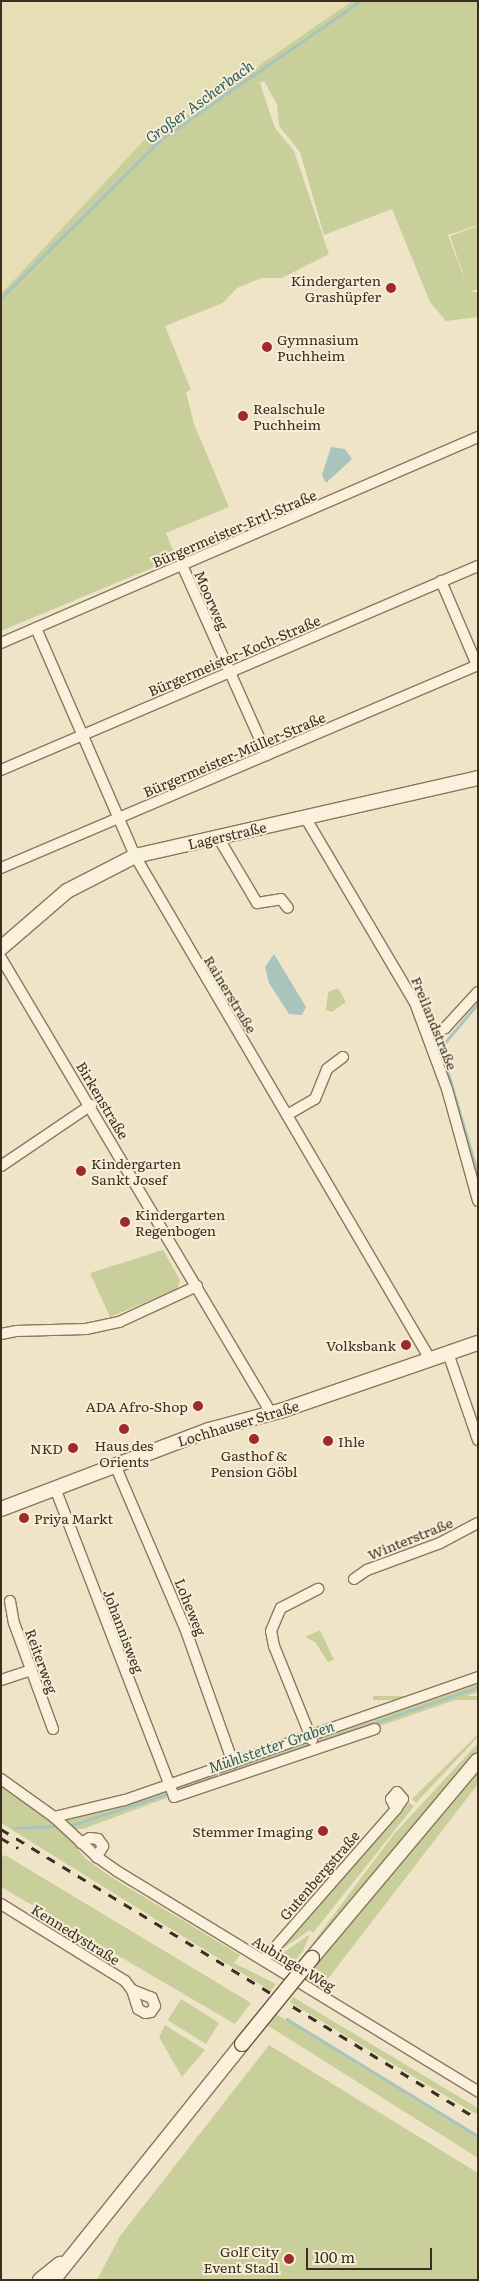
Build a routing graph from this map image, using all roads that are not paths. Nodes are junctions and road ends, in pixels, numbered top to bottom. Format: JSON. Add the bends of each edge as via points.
{"nodes":[{"id":1,"x":478,"y":437,"type":"edge"},
{"id":2,"x":182,"y":565,"type":"junction"},
{"id":3,"x":478,"y":566,"type":"edge"},
{"id":4,"x":441,"y":581,"type":"junction"},
{"id":5,"x":36,"y":628,"type":"junction"},
{"id":6,"x":1,"y":643,"type":"edge"},
{"id":7,"x":478,"y":665,"type":"edge"},
{"id":8,"x":230,"y":672,"type":"junction"},
{"id":9,"x":83,"y":735,"type":"junction"},
{"id":10,"x":267,"y":756,"type":"junction"},
{"id":11,"x":1,"y":770,"type":"edge"},
{"id":12,"x":478,"y":778,"type":"edge"},
{"id":13,"x":306,"y":817,"type":"junction"},
{"id":14,"x":120,"y":819,"type":"junction"},
{"id":15,"x":218,"y":837,"type":"junction"},
{"id":16,"x":135,"y":856,"type":"junction"},
{"id":17,"x":1,"y":868,"type":"edge"},
{"id":18,"x":288,"y":908,"type":"dead end"},
{"id":19,"x":1,"y":948,"type":"edge"},
{"id":20,"x":1,"y":958,"type":"edge"},
{"id":21,"x":478,"y":992,"type":"edge"},
{"id":22,"x":427,"y":1034,"type":"junction"},
{"id":23,"x":343,"y":1057,"type":"dead end"},
{"id":24,"x":91,"y":1105,"type":"junction"},
{"id":25,"x":287,"y":1115,"type":"junction"},
{"id":26,"x":1,"y":1166,"type":"edge"},
{"id":27,"x":478,"y":1201,"type":"edge"},
{"id":28,"x":197,"y":1286,"type":"junction"},
{"id":29,"x":1,"y":1334,"type":"edge"},
{"id":30,"x":478,"y":1343,"type":"edge"},
{"id":31,"x":448,"y":1353,"type":"junction"},
{"id":32,"x":430,"y":1359,"type":"junction"},
{"id":33,"x":272,"y":1413,"type":"junction"},
{"id":34,"x":477,"y":1438,"type":"edge"},
{"id":35,"x":115,"y":1465,"type":"junction"},
{"id":36,"x":55,"y":1488,"type":"junction"},
{"id":37,"x":1,"y":1509,"type":"edge"},
{"id":38,"x":478,"y":1524,"type":"edge"},
{"id":39,"x":354,"y":1579,"type":"dead end"},
{"id":40,"x":318,"y":1589,"type":"dead end"},
{"id":41,"x":10,"y":1601,"type":"dead end"},
{"id":42,"x":31,"y":1670,"type":"junction"},
{"id":43,"x":478,"y":1677,"type":"edge"},
{"id":44,"x":1,"y":1680,"type":"edge"},
{"id":45,"x":52,"y":1729,"type":"dead end"},
{"id":46,"x":374,"y":1729,"type":"dead end"},
{"id":47,"x":313,"y":1743,"type":"junction"},
{"id":48,"x":478,"y":1762,"type":"edge"},
{"id":49,"x":233,"y":1763,"type":"junction"},
{"id":50,"x":1,"y":1779,"type":"edge"},
{"id":51,"x":171,"y":1789,"type":"junction"},
{"id":52,"x":396,"y":1809,"type":"dead end"},
{"id":53,"x":61,"y":1823,"type":"junction"},
{"id":54,"x":1,"y":1904,"type":"edge"},
{"id":55,"x":264,"y":1960,"type":"junction"},
{"id":56,"x":132,"y":1990,"type":"dead end"},
{"id":57,"x":478,"y":2091,"type":"edge"},
{"id":58,"x":71,"y":2257,"type":"junction"},
{"id":59,"x":40,"y":2280,"type":"edge"},
{"id":60,"x":53,"y":2280,"type":"edge"}],
"edges":[{"from":1,"to":2,"type":"street","name":"Bürgermeister-Ertl-Straße"},
{"from":2,"to":5,"type":"street","name":"Bürgermeister-Ertl-Straße"},
{"from":2,"to":8,"type":"street","name":"Moorweg"},
{"from":3,"to":4,"type":"street","name":"Bürgermeister-Koch-Straße"},
{"from":4,"to":7,"type":"street"},
{"from":4,"to":8,"type":"street","name":"Bürgermeister-Koch-Straße"},
{"from":5,"to":6,"type":"street","name":"Bürgermeister-Ertl-Straße"},
{"from":5,"to":9,"type":"street","name":"Rainerstraße"},
{"from":7,"to":10,"type":"street","name":"Bürgermeister-Müller-Straße"},
{"from":8,"to":9,"type":"street","name":"Bürgermeister-Koch-Straße"},
{"from":8,"to":10,"type":"street","name":"Moorweg"},
{"from":9,"to":11,"type":"street","name":"Bürgermeister-Koch-Straße"},
{"from":9,"to":14,"type":"street","name":"Rainerstraße"},
{"from":10,"to":14,"type":"street","name":"Bürgermeister-Müller-Straße"},
{"from":12,"to":13,"type":"street","name":"Lagerstraße"},
{"from":13,"to":15,"type":"street","name":"Lagerstraße"},
{"from":13,"to":22,"type":"street","name":"Freilandstraße","via":[[406,984]]},
{"from":14,"to":16,"type":"street","name":"Rainerstraße"},
{"from":14,"to":17,"type":"street","name":"Bürgermeister-Müller-Straße"},
{"from":15,"to":16,"type":"street","name":"Lagerstraße"},
{"from":15,"to":18,"type":"street","via":[[257,903],[281,899]]},
{"from":16,"to":19,"type":"street","name":"Lagerstraße","via":[[67,891]]},
{"from":16,"to":25,"type":"street","name":"Rainerstraße"},
{"from":20,"to":24,"type":"street","name":"Birkenstraße"},
{"from":21,"to":22,"type":"street","via":[[445,1028]]},
{"from":22,"to":27,"type":"street","name":"Freilandstraße","via":[[447,1090]]},
{"from":23,"to":25,"type":"street","via":[[327,1069],[315,1098]]},
{"from":24,"to":26,"type":"street"},
{"from":24,"to":28,"type":"street","name":"Birkenstraße"},
{"from":25,"to":32,"type":"street","name":"Rainerstraße"},
{"from":28,"to":29,"type":"street","via":[[119,1322],[86,1329],[16,1330]]},
{"from":28,"to":33,"type":"street","name":"Birkenstraße"},
{"from":30,"to":31,"type":"street","name":"Lochhauser Straße"},
{"from":31,"to":32,"type":"street","name":"Lochhauser Straße"},
{"from":31,"to":34,"type":"street"},
{"from":32,"to":33,"type":"street","name":"Lochhauser Straße"},
{"from":33,"to":35,"type":"street","name":"Lochhauser Straße","via":[[209,1430]]},
{"from":35,"to":36,"type":"street","name":"Lochhauser Straße"},
{"from":35,"to":49,"type":"street","name":"Loheweg","via":[[182,1620]]},
{"from":36,"to":37,"type":"street","name":"Lochhauser Straße"},
{"from":36,"to":51,"type":"street","name":"Johannisweg"},
{"from":38,"to":39,"type":"street","name":"Winterstraße","via":[[440,1543],[367,1570]]},
{"from":40,"to":47,"type":"street","via":[[281,1608],[271,1631]]},
{"from":41,"to":42,"type":"street","name":"Reiterweg"},
{"from":42,"to":44,"type":"street"},
{"from":42,"to":45,"type":"street","name":"Reiterweg"},
{"from":43,"to":47,"type":"street"},
{"from":46,"to":47,"type":"street"},
{"from":47,"to":49,"type":"street"},
{"from":47,"to":51,"type":"street","via":[[174,1797]]},
{"from":48,"to":58,"type":"street","bridge":true,"via":[[461,1776]]},
{"from":49,"to":51,"type":"street"},
{"from":50,"to":53,"type":"street","name":"Aubinger Weg"},
{"from":51,"to":53,"type":"street","via":[[88,1811]]},
{"from":52,"to":55,"type":"street","name":"Gutenbergstraße"},
{"from":53,"to":55,"type":"street","name":"Aubinger Weg","via":[[81,1843],[93,1838],[100,1841],[102,1849],[97,1857]]},
{"from":54,"to":56,"type":"street","name":"Kennedystraße","via":[[125,1981]]},
{"from":55,"to":57,"type":"street","name":"Aubinger Weg"},
{"from":58,"to":59,"type":"street"},
{"from":58,"to":60,"type":"street"}]}
